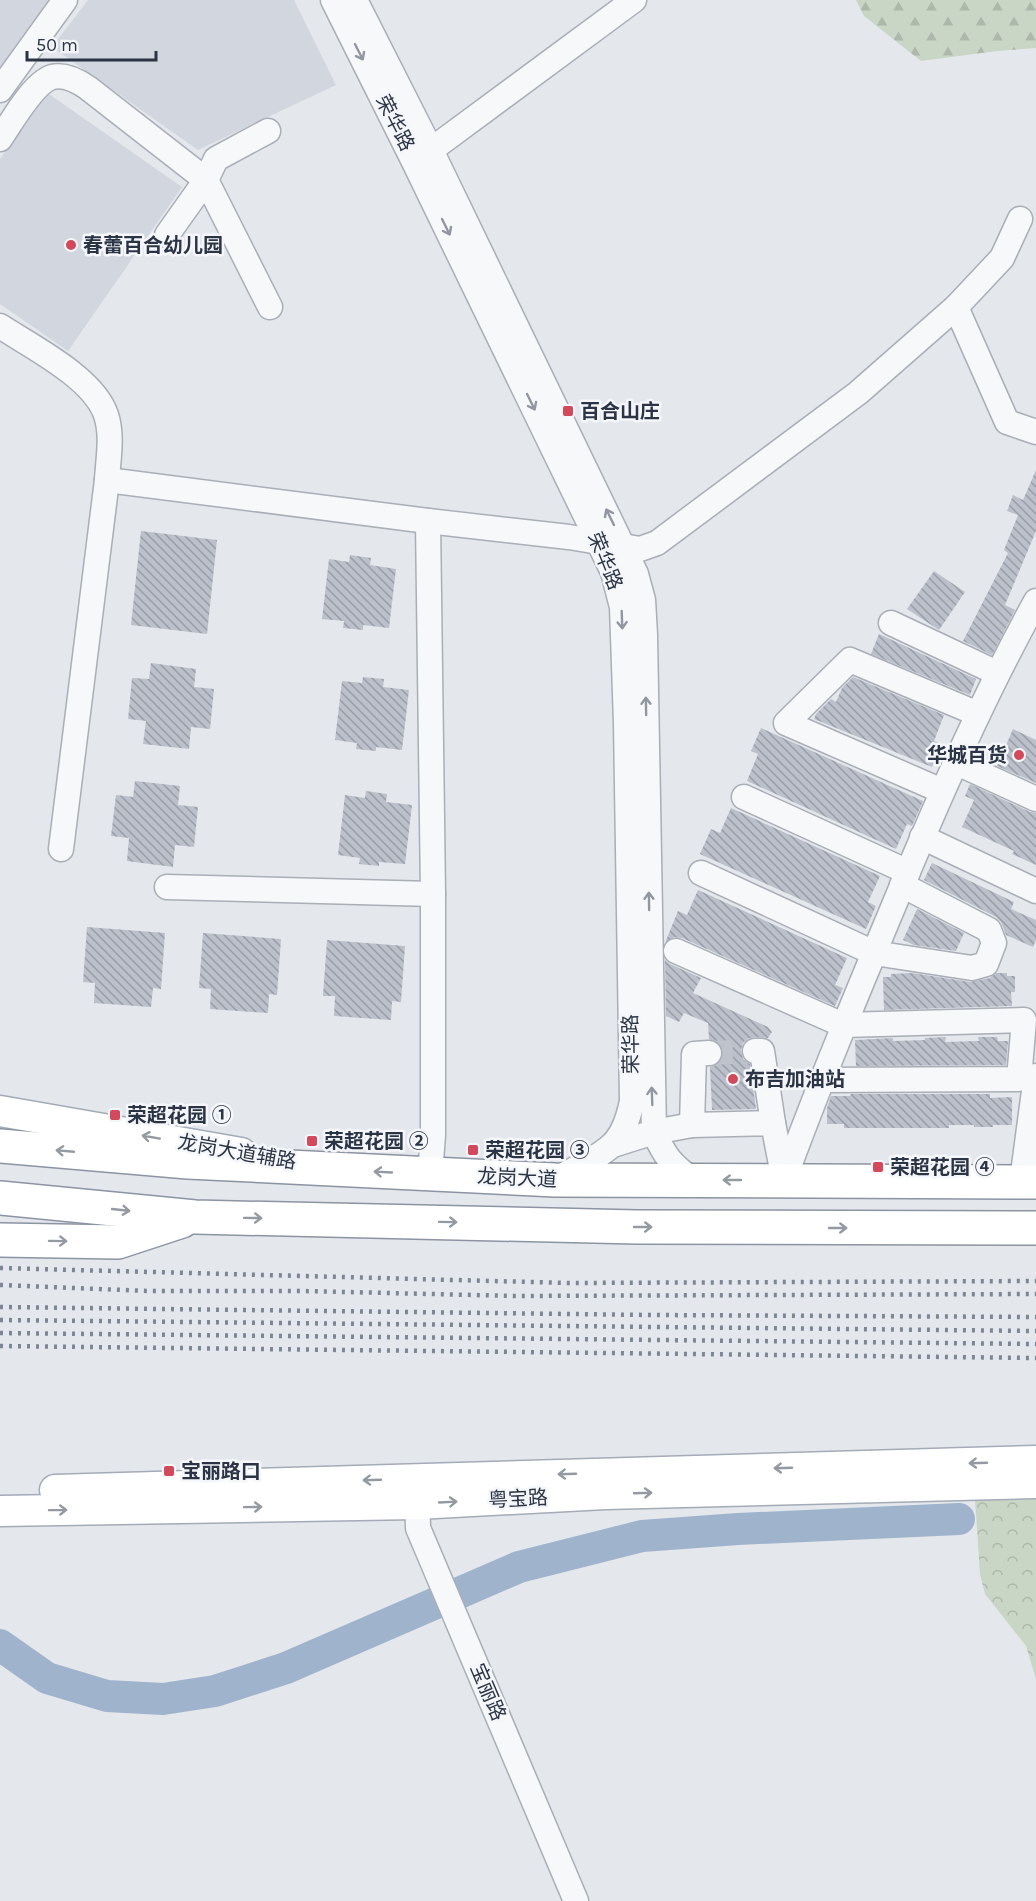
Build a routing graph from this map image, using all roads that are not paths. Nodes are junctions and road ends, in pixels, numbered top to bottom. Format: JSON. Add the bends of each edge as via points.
{"nodes":[{"id":1,"x":65,"y":0,"type":"edge"},
{"id":2,"x":333,"y":0,"type":"edge"},
{"id":3,"x":355,"y":0,"type":"edge"},
{"id":4,"x":634,"y":0,"type":"edge"},
{"id":5,"x":0,"y":90,"type":"edge"},
{"id":6,"x":268,"y":131,"type":"dead end"},
{"id":7,"x":0,"y":139,"type":"edge"},
{"id":8,"x":431,"y":150,"type":"junction"},
{"id":9,"x":206,"y":180,"type":"junction"},
{"id":10,"x":1020,"y":219,"type":"dead end"},
{"id":11,"x":166,"y":235,"type":"dead end"},
{"id":12,"x":270,"y":307,"type":"dead end"},
{"id":13,"x":956,"y":307,"type":"junction"},
{"id":14,"x":0,"y":326,"type":"edge"},
{"id":15,"x":1036,"y":432,"type":"edge"},
{"id":16,"x":107,"y":480,"type":"junction"},
{"id":17,"x":428,"y":521,"type":"junction"},
{"id":18,"x":599,"y":542,"type":"junction"},
{"id":19,"x":625,"y":547,"type":"junction"},
{"id":20,"x":1036,"y":601,"type":"edge"},
{"id":21,"x":891,"y":623,"type":"dead end"},
{"id":22,"x":998,"y":673,"type":"junction"},
{"id":23,"x":978,"y":714,"type":"junction"},
{"id":24,"x":956,"y":762,"type":"junction"},
{"id":25,"x":942,"y":791,"type":"junction"},
{"id":26,"x":744,"y":797,"type":"dead end"},
{"id":27,"x":1036,"y":799,"type":"edge"},
{"id":28,"x":922,"y":837,"type":"junction"},
{"id":29,"x":61,"y":849,"type":"dead end"},
{"id":30,"x":701,"y":873,"type":"dead end"},
{"id":31,"x":905,"y":879,"type":"junction"},
{"id":32,"x":167,"y":887,"type":"dead end"},
{"id":33,"x":1036,"y":891,"type":"edge"},
{"id":34,"x":433,"y":894,"type":"junction"},
{"id":35,"x":676,"y":951,"type":"dead end"},
{"id":36,"x":874,"y":953,"type":"junction"},
{"id":37,"x":843,"y":1025,"type":"junction"},
{"id":38,"x":755,"y":1051,"type":"dead end"},
{"id":39,"x":709,"y":1053,"type":"tunnel mouth"},
{"id":40,"x":822,"y":1080,"type":"junction"},
{"id":41,"x":1036,"y":1082,"type":"edge"},
{"id":42,"x":1,"y":1111,"type":"edge"},
{"id":43,"x":773,"y":1123,"type":"junction"},
{"id":44,"x":692,"y":1125,"type":"junction"},
{"id":45,"x":654,"y":1132,"type":"junction"},
{"id":46,"x":1031,"y":1134,"type":"edge"},
{"id":47,"x":613,"y":1145,"type":"junction"},
{"id":48,"x":1,"y":1146,"type":"edge"},
{"id":49,"x":333,"y":1169,"type":"junction"},
{"id":50,"x":430,"y":1174,"type":"junction"},
{"id":51,"x":555,"y":1180,"type":"junction"},
{"id":52,"x":693,"y":1180,"type":"junction"},
{"id":53,"x":784,"y":1180,"type":"junction"},
{"id":54,"x":1029,"y":1181,"type":"edge"},
{"id":55,"x":0,"y":1198,"type":"edge"},
{"id":56,"x":195,"y":1217,"type":"junction"},
{"id":57,"x":1036,"y":1228,"type":"edge"},
{"id":58,"x":0,"y":1240,"type":"edge"},
{"id":59,"x":1036,"y":1461,"type":"edge"},
{"id":60,"x":1036,"y":1482,"type":"edge"},
{"id":61,"x":0,"y":1491,"type":"edge"},
{"id":62,"x":417,"y":1491,"type":"junction"},
{"id":63,"x":0,"y":1511,"type":"edge"},
{"id":64,"x":576,"y":1901,"type":"edge"}],
"edges":[{"from":1,"to":5,"type":"street"},
{"from":2,"to":18,"type":"street","name":"荣华路","one_way":true},
{"from":3,"to":8,"type":"street","name":"荣华路"},
{"from":4,"to":8,"type":"street"},
{"from":6,"to":9,"type":"street","via":[[216,159]]},
{"from":7,"to":9,"type":"street","via":[[41,84],[63,76],[88,88]]},
{"from":19,"to":8,"type":"street","name":"荣华路","one_way":true},
{"from":9,"to":11,"type":"street"},
{"from":9,"to":12,"type":"street"},
{"from":10,"to":13,"type":"street","via":[[1002,258]]},
{"from":13,"to":15,"type":"street","via":[[1007,422]]},
{"from":13,"to":19,"type":"street","via":[[858,393],[657,543],[640,549]]},
{"from":14,"to":16,"type":"street","via":[[70,371],[97,396],[110,440]]},
{"from":16,"to":17,"type":"street"},
{"from":16,"to":29,"type":"street"},
{"from":17,"to":18,"type":"street"},
{"from":17,"to":34,"type":"street"},
{"from":18,"to":19,"type":"street"},
{"from":18,"to":47,"type":"street","name":"荣华路","one_way":true,"via":[[613,572],[622,607],[626,735],[632,1101],[628,1118]]},
{"from":45,"to":19,"type":"street","name":"荣华路","one_way":true,"via":[[645,635],[643,600]]},
{"from":20,"to":22,"type":"street"},
{"from":21,"to":22,"type":"street"},
{"from":22,"to":23,"type":"street"},
{"from":23,"to":24,"type":"street"},
{"from":23,"to":25,"type":"street","via":[[850,660],[786,723]]},
{"from":24,"to":25,"type":"street"},
{"from":24,"to":27,"type":"street"},
{"from":25,"to":28,"type":"street"},
{"from":26,"to":31,"type":"street"},
{"from":28,"to":31,"type":"street"},
{"from":28,"to":33,"type":"street"},
{"from":30,"to":36,"type":"street"},
{"from":31,"to":36,"type":"street"},
{"from":31,"to":36,"type":"street","via":[[989,930],[994,944],[986,964],[972,968]]},
{"from":32,"to":34,"type":"street"},
{"from":34,"to":50,"type":"street"},
{"from":35,"to":37,"type":"street"},
{"from":36,"to":37,"type":"street"},
{"from":37,"to":40,"type":"street"},
{"from":37,"to":40,"type":"street","via":[[1024,1020],[1019,1079]]},
{"from":38,"to":43,"type":"street","via":[[762,1051]]},
{"from":39,"to":44,"type":"street","via":[[694,1054]]},
{"from":40,"to":53,"type":"street"},
{"from":41,"to":46,"type":"street"},
{"from":49,"to":42,"type":"main road","name":"龙岗大道辅路","one_way":true},
{"from":43,"to":44,"type":"street"},
{"from":43,"to":53,"type":"street"},
{"from":44,"to":45,"type":"street"},
{"from":45,"to":47,"type":"street"},
{"from":45,"to":52,"type":"street","name":"荣华路","via":[[672,1165]]},
{"from":46,"to":54,"type":"street"},
{"from":47,"to":51,"type":"street","name":"荣华路"},
{"from":49,"to":48,"type":"highway","name":"龙岗大道","one_way":true,"via":[[188,1162]]},
{"from":50,"to":49,"type":"highway","name":"龙岗大道","one_way":true},
{"from":50,"to":51,"type":"highway","name":"龙岗大道"},
{"from":51,"to":52,"type":"highway","name":"龙岗大道"},
{"from":53,"to":52,"type":"highway","name":"龙岗大道","one_way":true},
{"from":53,"to":54,"type":"highway","name":"龙岗大道"},
{"from":55,"to":56,"type":"highway","one_way":true},
{"from":56,"to":57,"type":"highway","one_way":true,"via":[[637,1227]]},
{"from":58,"to":56,"type":"highway","one_way":true,"via":[[118,1242]]},
{"from":59,"to":62,"type":"main road","name":"粤宝路","one_way":true},
{"from":62,"to":60,"type":"main road","name":"粤宝路","one_way":true,"via":[[605,1494]]},
{"from":62,"to":61,"type":"main road","name":"粤宝路","one_way":true},
{"from":63,"to":62,"type":"main road","name":"粤宝路","one_way":true},
{"from":62,"to":64,"type":"street","name":"宝丽路","via":[[418,1528]]}]}
